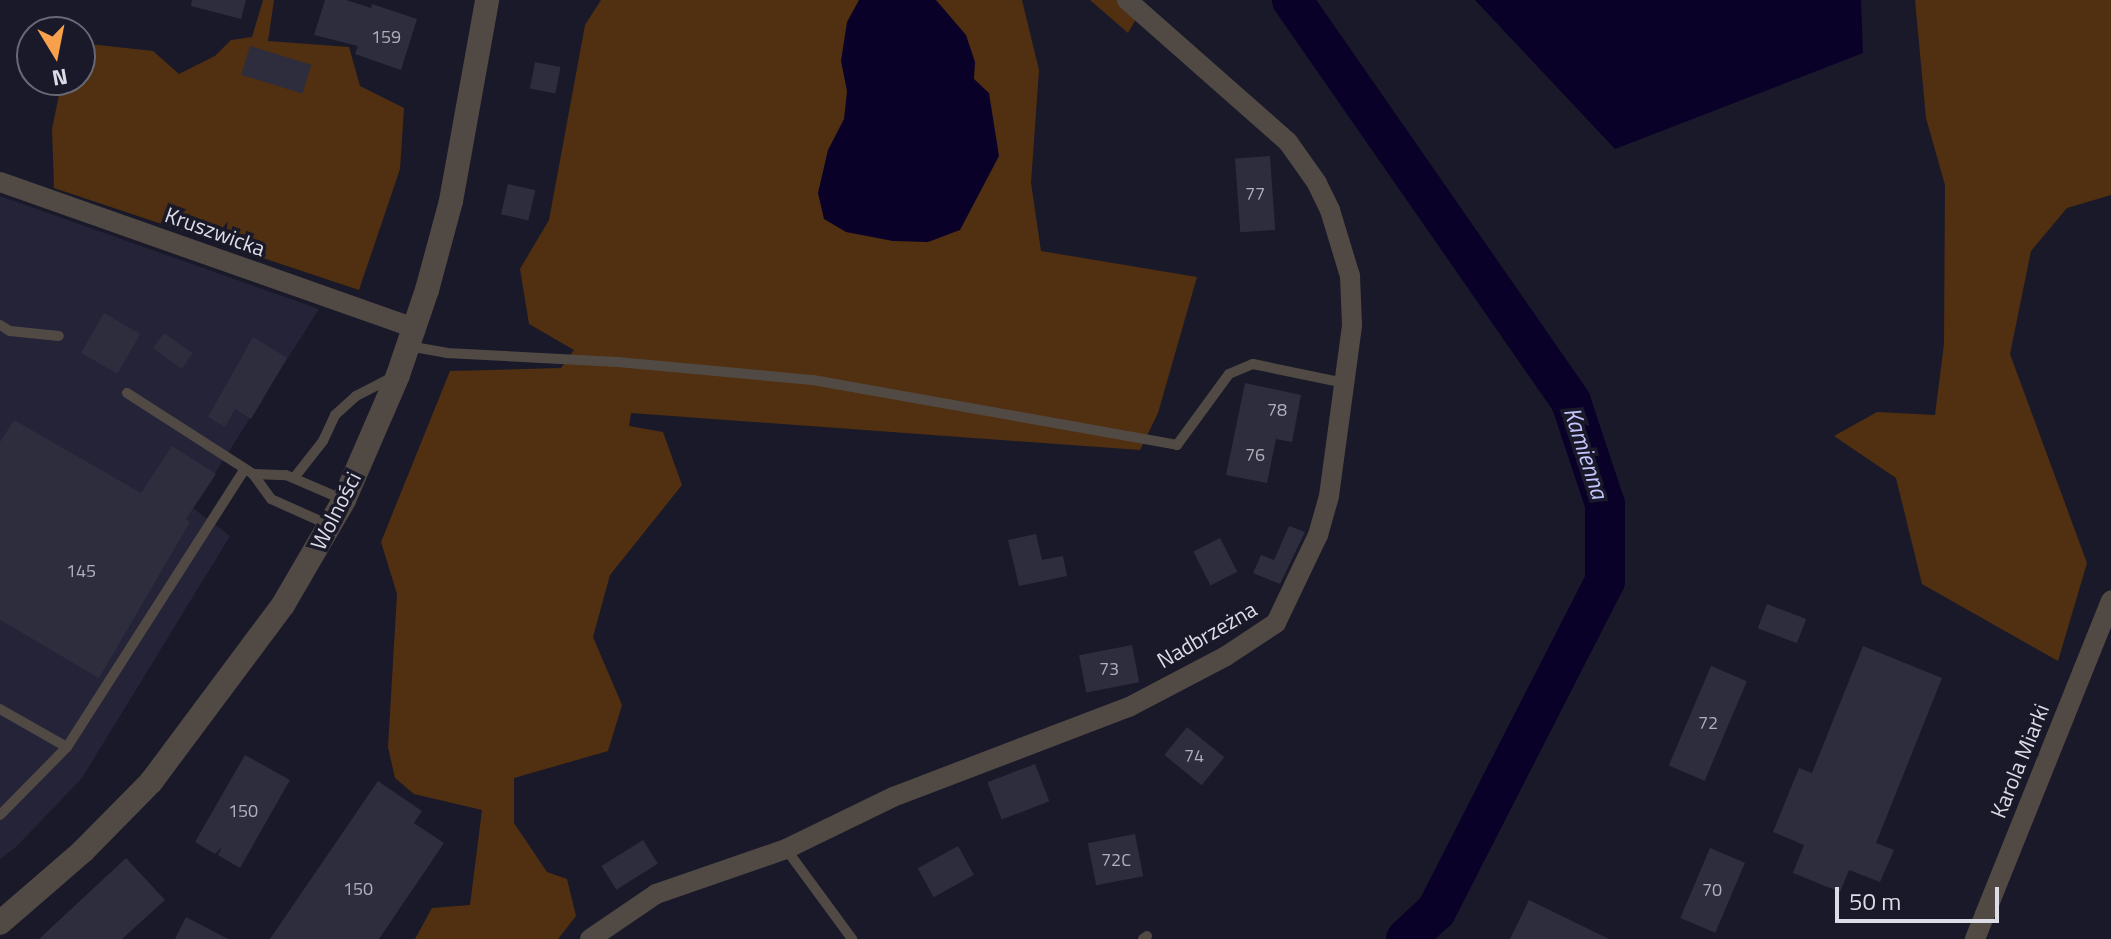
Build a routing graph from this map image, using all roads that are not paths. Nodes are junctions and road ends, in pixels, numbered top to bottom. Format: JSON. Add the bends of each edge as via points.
{"nodes":[{"id":1,"x":487,"y":0,"type":"edge"},
{"id":2,"x":1127,"y":0,"type":"edge"},
{"id":3,"x":0,"y":182,"type":"edge"},
{"id":4,"x":0,"y":325,"type":"edge"},
{"id":5,"x":59,"y":336,"type":"dead end"},
{"id":6,"x":411,"y":337,"type":"junction"},
{"id":7,"x":398,"y":375,"type":"junction"},
{"id":8,"x":1345,"y":383,"type":"junction"},
{"id":9,"x":127,"y":393,"type":"dead end"},
{"id":10,"x":249,"y":472,"type":"junction"},
{"id":11,"x":294,"y":478,"type":"junction"},
{"id":12,"x":344,"y":500,"type":"junction"},
{"id":13,"x":330,"y":525,"type":"junction"},
{"id":14,"x":2111,"y":600,"type":"edge"},
{"id":15,"x":0,"y":709,"type":"edge"},
{"id":16,"x":67,"y":747,"type":"junction"},
{"id":17,"x":0,"y":815,"type":"edge"},
{"id":18,"x":786,"y":849,"type":"junction"},
{"id":19,"x":0,"y":923,"type":"edge"},
{"id":20,"x":590,"y":939,"type":"edge"},
{"id":21,"x":852,"y":939,"type":"edge"},
{"id":22,"x":1975,"y":939,"type":"edge"}],
"edges":[{"from":1,"to":6,"type":"street","name":"Wolności","via":[[451,201]]},
{"from":2,"to":8,"type":"street","name":"Nadbrzeżna","via":[[1288,142],[1317,183],[1350,276],[1352,325]]},
{"from":3,"to":6,"type":"street","name":"Kruszwicka"},
{"from":4,"to":5,"type":"lane","via":[[10,331]]},
{"from":6,"to":7,"type":"street","name":"Wolności"},
{"from":6,"to":8,"type":"lane","via":[[446,353],[813,380],[1177,445],[1229,374],[1253,364]]},
{"from":7,"to":11,"type":"lane","via":[[356,396],[335,415],[323,441]]},
{"from":7,"to":12,"type":"street","name":"Wolności"},
{"from":8,"to":18,"type":"street","name":"Nadbrzeżna","via":[[1318,535],[1276,623],[1129,707],[893,797]]},
{"from":9,"to":10,"type":"lane"},
{"from":10,"to":11,"type":"lane"},
{"from":10,"to":13,"type":"lane","via":[[271,499]]},
{"from":10,"to":16,"type":"lane"},
{"from":11,"to":12,"type":"lane"},
{"from":12,"to":13,"type":"street","name":"Wolności"},
{"from":13,"to":19,"type":"street","name":"Wolności","via":[[283,605],[151,782],[83,851]]},
{"from":14,"to":22,"type":"street","name":"Karola Miarki"},
{"from":15,"to":16,"type":"lane"},
{"from":16,"to":17,"type":"lane"},
{"from":18,"to":20,"type":"street","name":"Nadbrzeżna","via":[[656,894]]},
{"from":18,"to":21,"type":"lane"}]}
